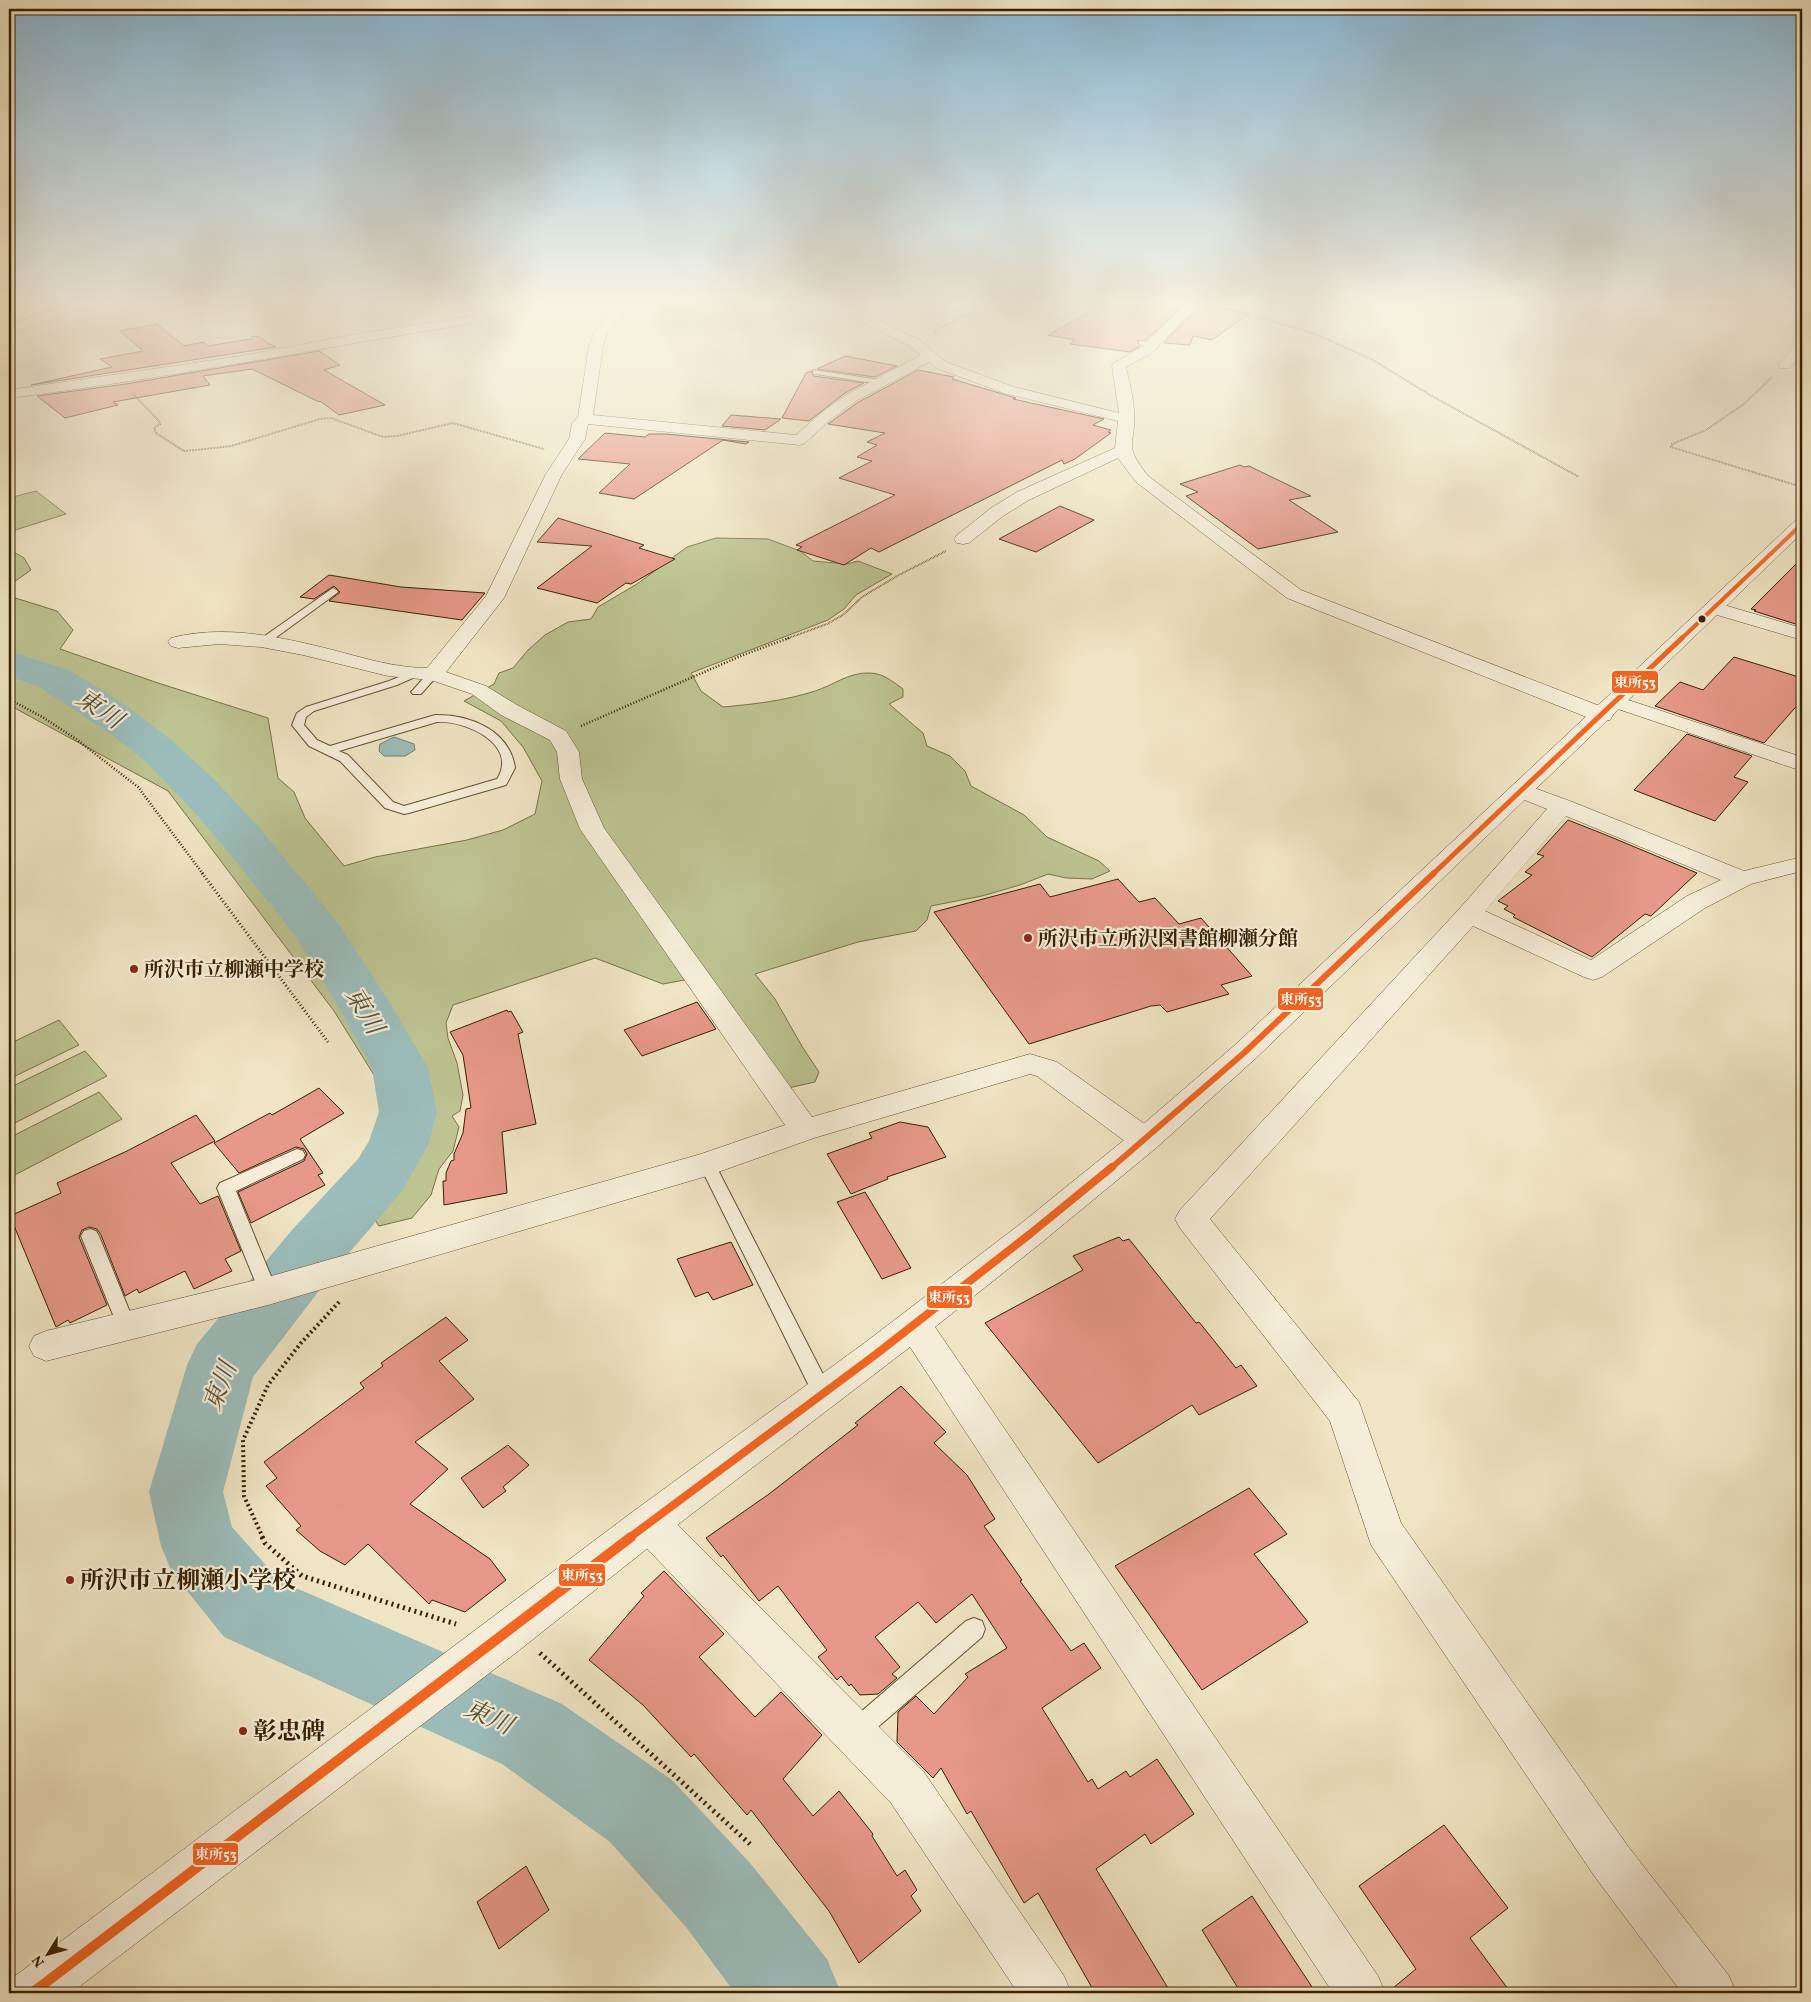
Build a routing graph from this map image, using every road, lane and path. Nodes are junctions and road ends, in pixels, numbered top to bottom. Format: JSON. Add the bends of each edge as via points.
{"nodes":[{"id":1,"x":134,"y":395,"type":"edge"},
{"id":2,"x":589,"y":395,"type":"edge"},
{"id":3,"x":856,"y":395,"type":"edge"},
{"id":4,"x":1031,"y":395,"type":"edge"},
{"id":5,"x":1123,"y":395,"type":"edge"},
{"id":6,"x":1431,"y":395,"type":"edge"},
{"id":7,"x":1753,"y":395,"type":"edge"},
{"id":8,"x":585,"y":419,"type":"junction"},
{"id":9,"x":1127,"y":419,"type":"junction"},
{"id":10,"x":1123,"y":450,"type":"junction"},
{"id":11,"x":567,"y":454,"type":"junction"},
{"id":12,"x":1579,"y":477,"type":"dead end"},
{"id":13,"x":1802,"y":487,"type":"edge"},
{"id":14,"x":1802,"y":524,"type":"edge"},
{"id":15,"x":962,"y":539,"type":"joint"},
{"id":16,"x":333,"y":591,"type":"dead end"},
{"id":17,"x":1714,"y":608,"type":"junction"},
{"id":18,"x":1802,"y":634,"type":"edge"},
{"id":19,"x":178,"y":642,"type":"dead end"},
{"id":20,"x":263,"y":642,"type":"junction"},
{"id":21,"x":433,"y":674,"type":"junction"},
{"id":22,"x":414,"y":684,"type":"junction"},
{"id":23,"x":9,"y":699,"type":"edge"},
{"id":24,"x":1609,"y":708,"type":"junction"},
{"id":25,"x":558,"y":736,"type":"junction"},
{"id":26,"x":328,"y":751,"type":"junction"},
{"id":27,"x":1801,"y":763,"type":"edge"},
{"id":28,"x":1523,"y":790,"type":"junction"},
{"id":29,"x":1562,"y":806,"type":"junction"},
{"id":30,"x":1802,"y":864,"type":"edge"},
{"id":31,"x":1742,"y":879,"type":"junction"},
{"id":32,"x":1469,"y":914,"type":"junction"},
{"id":33,"x":328,"y":1042,"type":"dead end"},
{"id":34,"x":805,"y":1130,"type":"junction"},
{"id":35,"x":1145,"y":1140,"type":"junction"},
{"id":36,"x":297,"y":1155,"type":"dead end"},
{"id":37,"x":707,"y":1164,"type":"junction"},
{"id":38,"x":90,"y":1236,"type":"dead end"},
{"id":39,"x":367,"y":1263,"type":"junction"},
{"id":40,"x":268,"y":1292,"type":"junction"},
{"id":41,"x":914,"y":1324,"type":"junction"},
{"id":42,"x":127,"y":1327,"type":"junction"},
{"id":43,"x":46,"y":1346,"type":"dead end"},
{"id":44,"x":822,"y":1394,"type":"junction"},
{"id":45,"x":649,"y":1523,"type":"junction"},
{"id":46,"x":974,"y":1629,"type":"dead end"},
{"id":47,"x":502,"y":1637,"type":"junction"},
{"id":48,"x":854,"y":1733,"type":"junction"},
{"id":49,"x":750,"y":1844,"type":"dead end"},
{"id":50,"x":32,"y":1993,"type":"edge"},
{"id":51,"x":1047,"y":1993,"type":"edge"},
{"id":52,"x":1361,"y":1993,"type":"edge"},
{"id":53,"x":1712,"y":1993,"type":"edge"}],
"edges":[{"from":1,"to":11,"type":"path","via":[[158,419],[160,424],[154,428],[156,433],[184,451],[231,446],[331,418],[383,437],[453,423]]},
{"from":2,"to":8,"type":"street"},
{"from":3,"to":8,"type":"street","via":[[800,440]]},
{"from":4,"to":9,"type":"street"},
{"from":5,"to":9,"type":"street"},
{"from":6,"to":12,"type":"path"},
{"from":7,"to":13,"type":"path","via":[[1706,430],[1672,444],[1672,447]]},
{"from":8,"to":11,"type":"street","via":[[580,423],[577,438]]},
{"from":9,"to":10,"type":"street"},
{"from":10,"to":15,"type":"street","via":[[1023,496]]},
{"from":10,"to":24,"type":"street","via":[[1127,460],[1154,490],[1294,594]]},
{"from":11,"to":21,"type":"street","via":[[530,521],[494,598]]},
{"from":14,"to":17,"type":"street"},
{"from":15,"to":25,"type":"path","via":[[862,597],[843,615],[827,624],[743,655]]},
{"from":16,"to":20,"type":"lane"},
{"from":17,"to":18,"type":"street"},
{"from":17,"to":24,"type":"street"},
{"from":19,"to":20,"type":"street","via":[[218,637]]},
{"from":20,"to":22,"type":"street"},
{"from":21,"to":22,"type":"street"},
{"from":21,"to":25,"type":"street","via":[[479,690]]},
{"from":22,"to":26,"type":"lane","via":[[393,683],[310,709],[301,715],[298,725],[305,735],[313,744]]},
{"from":23,"to":33,"type":"path","via":[[65,730],[138,787]]},
{"from":24,"to":27,"type":"street"},
{"from":24,"to":28,"type":"street"},
{"from":25,"to":34,"type":"street","via":[[568,752],[572,779],[592,829]]},
{"from":26,"to":26,"type":"lane","via":[[344,758],[389,805],[404,810],[502,782],[509,770],[507,753],[494,739],[472,725],[450,718]]},
{"from":28,"to":29,"type":"street"},
{"from":28,"to":35,"type":"street","via":[[1245,1052]]},
{"from":29,"to":31,"type":"street"},
{"from":29,"to":32,"type":"street"},
{"from":30,"to":31,"type":"street"},
{"from":31,"to":32,"type":"street","via":[[1688,907],[1593,970]]},
{"from":32,"to":53,"type":"street","via":[[1191,1219],[1346,1413],[1385,1532],[1610,1861]]},
{"from":34,"to":35,"type":"street","via":[[1030,1064],[1047,1069]]},
{"from":34,"to":37,"type":"street"},
{"from":35,"to":41,"type":"street"},
{"from":36,"to":40,"type":"lane","via":[[226,1188]]},
{"from":37,"to":39,"type":"street"},
{"from":37,"to":44,"type":"lane"},
{"from":38,"to":42,"type":"lane"},
{"from":39,"to":40,"type":"street"},
{"from":39,"to":47,"type":"path","via":[[268,1385],[243,1440],[244,1496],[265,1543],[302,1576]]},
{"from":40,"to":42,"type":"street"},
{"from":41,"to":44,"type":"street"},
{"from":41,"to":52,"type":"street"},
{"from":42,"to":43,"type":"street"},
{"from":44,"to":45,"type":"street"},
{"from":45,"to":47,"type":"street"},
{"from":45,"to":48,"type":"street"},
{"from":46,"to":48,"type":"lane"},
{"from":47,"to":49,"type":"path","via":[[544,1655]]},
{"from":47,"to":50,"type":"street"},
{"from":48,"to":51,"type":"street","via":[[907,1787]]}]}
